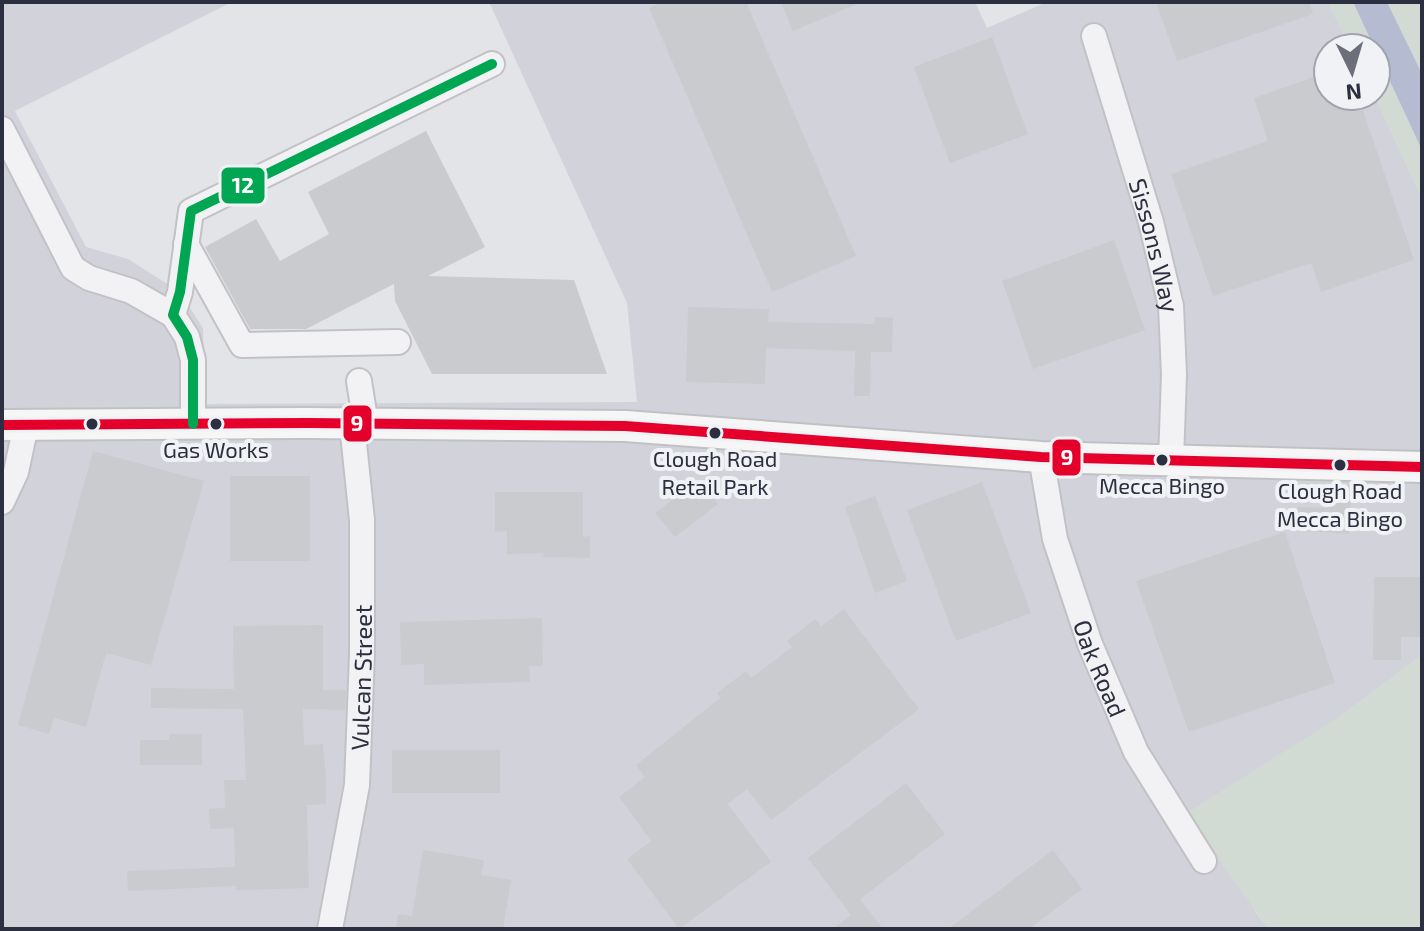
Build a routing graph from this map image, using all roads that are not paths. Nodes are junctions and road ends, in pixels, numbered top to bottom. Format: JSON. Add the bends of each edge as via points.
{"nodes":[{"id":1,"x":1094,"y":36,"type":"dead end"},
{"id":2,"x":492,"y":64,"type":"dead end"},
{"id":3,"x":2,"y":129,"type":"edge"},
{"id":4,"x":2,"y":177,"type":"edge"},
{"id":5,"x":27,"y":180,"type":"junction"},
{"id":6,"x":186,"y":244,"type":"junction"},
{"id":7,"x":173,"y":315,"type":"junction"},
{"id":8,"x":398,"y":342,"type":"dead end"},
{"id":9,"x":359,"y":381,"type":"dead end"},
{"id":10,"x":193,"y":424,"type":"junction"},
{"id":11,"x":14,"y":425,"type":"edge"},
{"id":12,"x":359,"y":425,"type":"junction"},
{"id":13,"x":1041,"y":457,"type":"junction"},
{"id":14,"x":1171,"y":461,"type":"junction"},
{"id":15,"x":1422,"y":467,"type":"edge"},
{"id":16,"x":2,"y":502,"type":"edge"},
{"id":17,"x":1204,"y":861,"type":"dead end"},
{"id":18,"x":330,"y":929,"type":"edge"}],
"edges":[{"from":1,"to":14,"type":"street","name":"Sissons Way","via":[[1171,306]]},
{"from":2,"to":6,"type":"street","via":[[191,211]]},
{"from":3,"to":5,"type":"street"},
{"from":4,"to":5,"type":"street"},
{"from":5,"to":7,"type":"street","via":[[73,268]]},
{"from":6,"to":7,"type":"street"},
{"from":6,"to":8,"type":"street","via":[[242,345]]},
{"from":7,"to":10,"type":"street","via":[[193,360]]},
{"from":9,"to":12,"type":"street","name":"Vulcan Street"},
{"from":10,"to":11,"type":"main road"},
{"from":10,"to":12,"type":"main road"},
{"from":11,"to":16,"type":"street","via":[[16,472]]},
{"from":12,"to":13,"type":"main road","via":[[625,426]]},
{"from":12,"to":18,"type":"street","name":"Vulcan Street","via":[[362,654],[357,785]]},
{"from":13,"to":14,"type":"main road"},
{"from":13,"to":17,"type":"street","name":"Oak Road","via":[[1055,539],[1090,644],[1136,752]]},
{"from":14,"to":15,"type":"main road"}]}
